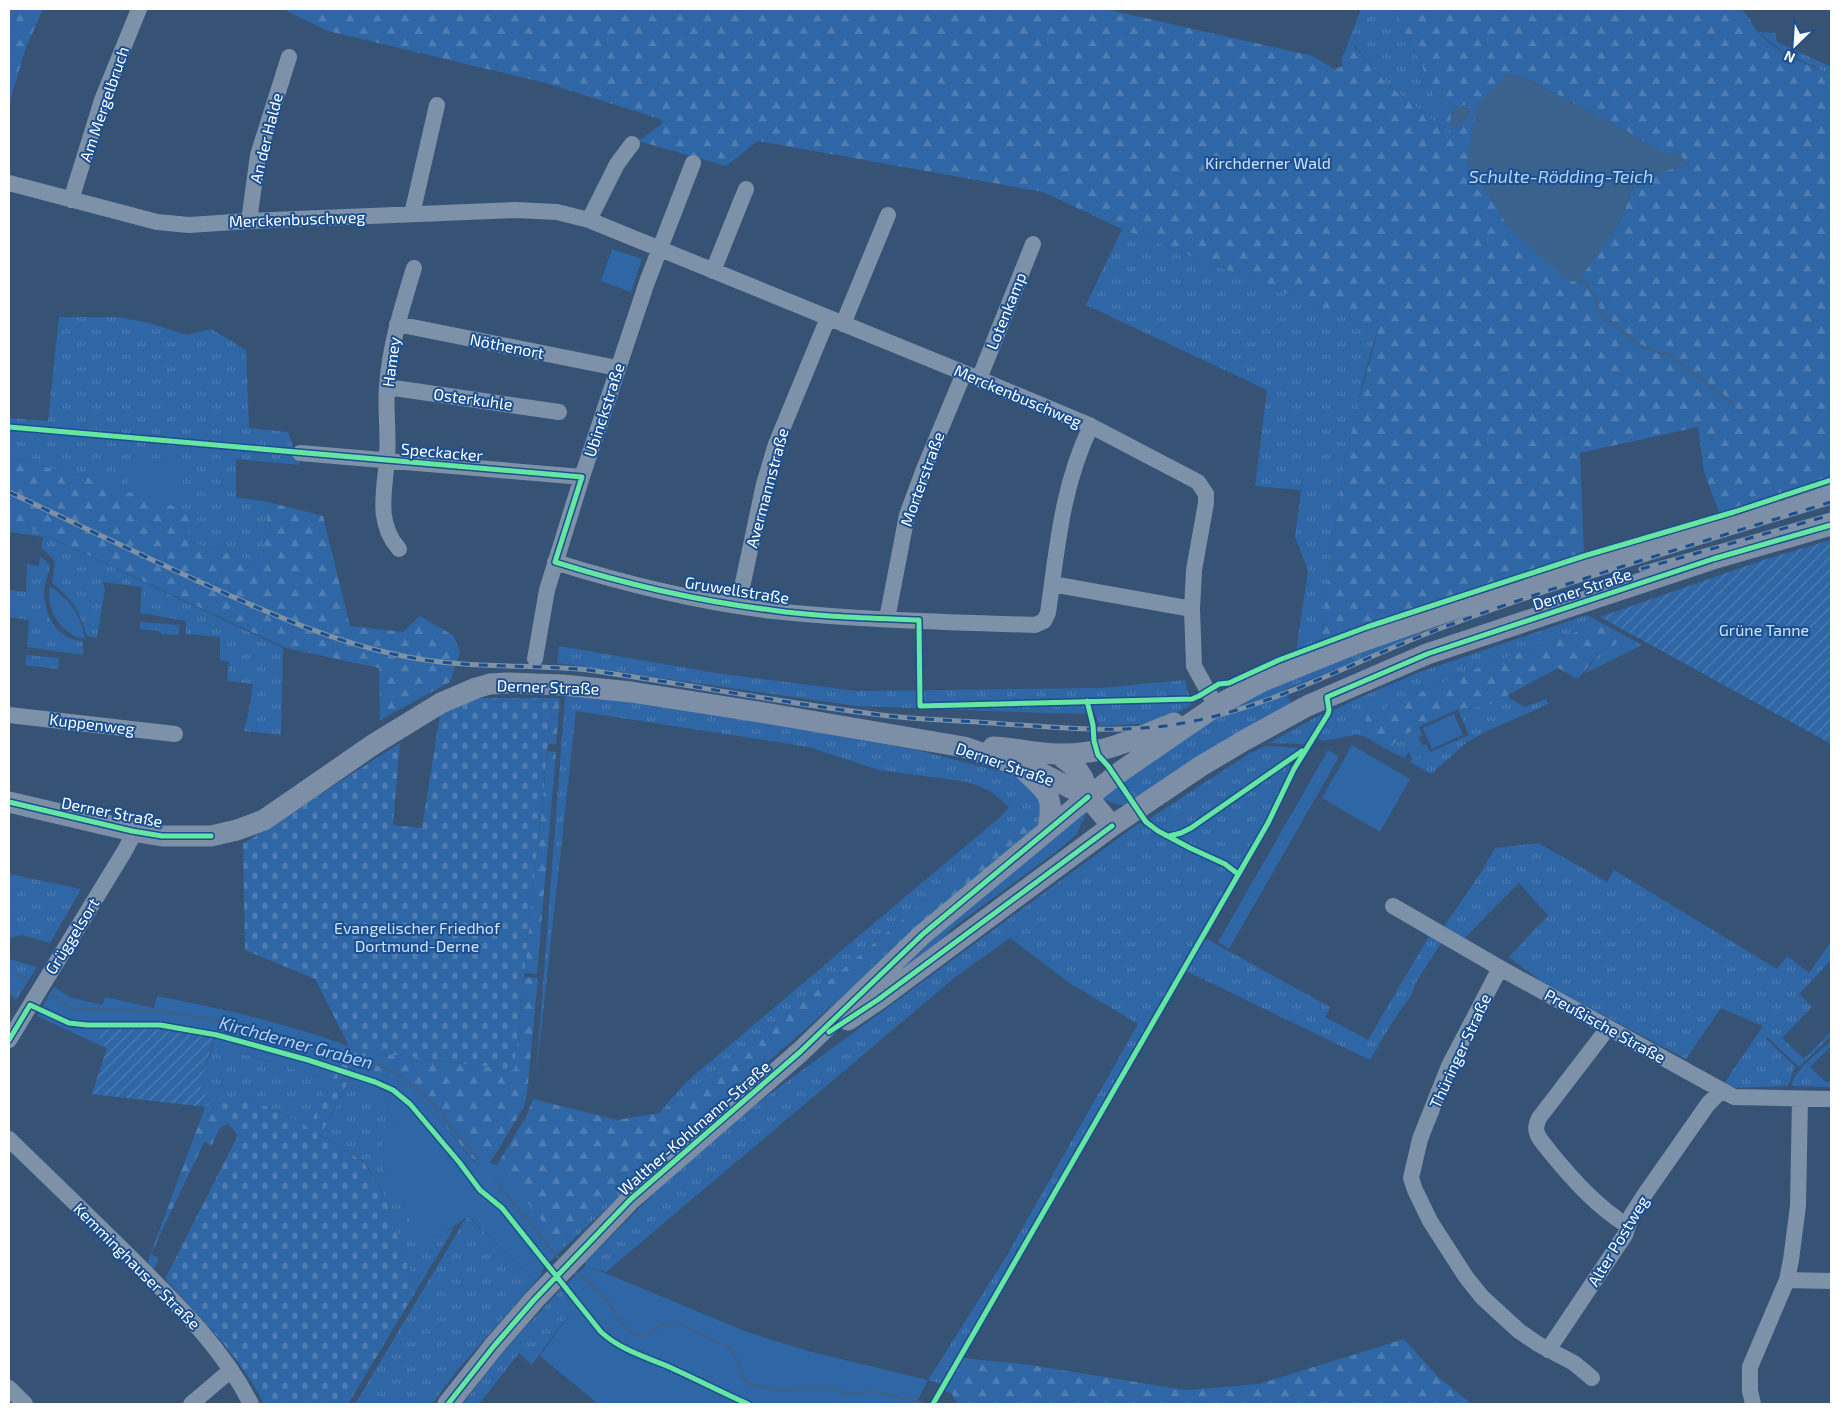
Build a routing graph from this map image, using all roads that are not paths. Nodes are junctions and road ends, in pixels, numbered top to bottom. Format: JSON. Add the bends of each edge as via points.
{"nodes":[{"id":1,"x":139,"y":9,"type":"edge"},
{"id":2,"x":289,"y":57,"type":"dead end"},
{"id":3,"x":437,"y":105,"type":"dead end"},
{"id":4,"x":632,"y":144,"type":"dead end"},
{"id":5,"x":693,"y":163,"type":"dead end"},
{"id":6,"x":9,"y":183,"type":"edge"},
{"id":7,"x":746,"y":189,"type":"dead end"},
{"id":8,"x":71,"y":200,"type":"junction"},
{"id":9,"x":412,"y":214,"type":"junction"},
{"id":10,"x":888,"y":215,"type":"dead end"},
{"id":11,"x":249,"y":220,"type":"junction"},
{"id":12,"x":589,"y":220,"type":"junction"},
{"id":13,"x":1032,"y":244,"type":"dead end"},
{"id":14,"x":658,"y":249,"type":"junction"},
{"id":15,"x":414,"y":268,"type":"dead end"},
{"id":16,"x":713,"y":271,"type":"junction"},
{"id":17,"x":828,"y":318,"type":"junction"},
{"id":18,"x":397,"y":324,"type":"junction"},
{"id":19,"x":844,"y":324,"type":"junction"},
{"id":20,"x":617,"y":368,"type":"junction"},
{"id":21,"x":964,"y":373,"type":"junction"},
{"id":22,"x":979,"y":379,"type":"junction"},
{"id":23,"x":387,"y":387,"type":"junction"},
{"id":24,"x":559,"y":412,"type":"dead end"},
{"id":25,"x":1091,"y":426,"type":"junction"},
{"id":26,"x":300,"y":453,"type":"dead end"},
{"id":27,"x":387,"y":459,"type":"junction"},
{"id":28,"x":582,"y":477,"type":"junction"},
{"id":29,"x":1831,"y":491,"type":"edge"},
{"id":30,"x":1831,"y":525,"type":"edge"},
{"id":31,"x":399,"y":549,"type":"dead end"},
{"id":32,"x":555,"y":562,"type":"junction"},
{"id":33,"x":1052,"y":584,"type":"junction"},
{"id":34,"x":738,"y":606,"type":"junction"},
{"id":35,"x":1192,"y":609,"type":"junction"},
{"id":36,"x":887,"y":619,"type":"junction"},
{"id":37,"x":535,"y":659,"type":"dead end"},
{"id":38,"x":1216,"y":706,"type":"junction"},
{"id":39,"x":9,"y":715,"type":"edge"},
{"id":40,"x":175,"y":734,"type":"dead end"},
{"id":41,"x":964,"y":747,"type":"junction"},
{"id":42,"x":1058,"y":754,"type":"junction"},
{"id":43,"x":1019,"y":765,"type":"junction"},
{"id":44,"x":1088,"y":797,"type":"junction"},
{"id":45,"x":9,"y":802,"type":"edge"},
{"id":46,"x":1112,"y":826,"type":"junction"},
{"id":47,"x":1048,"y":829,"type":"junction"},
{"id":48,"x":132,"y":831,"type":"junction"},
{"id":49,"x":1393,"y":906,"type":"dead end"},
{"id":50,"x":1500,"y":968,"type":"junction"},
{"id":51,"x":1608,"y":1028,"type":"junction"},
{"id":52,"x":9,"y":1040,"type":"edge"},
{"id":53,"x":800,"y":1052,"type":"junction"},
{"id":54,"x":1721,"y":1091,"type":"junction"},
{"id":55,"x":1800,"y":1098,"type":"junction"},
{"id":56,"x":1831,"y":1099,"type":"edge"},
{"id":57,"x":9,"y":1139,"type":"edge"},
{"id":58,"x":1628,"y":1226,"type":"junction"},
{"id":59,"x":1787,"y":1280,"type":"junction"},
{"id":60,"x":1831,"y":1281,"type":"edge"},
{"id":61,"x":1548,"y":1350,"type":"junction"},
{"id":62,"x":231,"y":1370,"type":"junction"},
{"id":63,"x":1592,"y":1378,"type":"dead end"},
{"id":64,"x":9,"y":1388,"type":"edge"},
{"id":65,"x":25,"y":1404,"type":"edge"},
{"id":66,"x":191,"y":1404,"type":"edge"},
{"id":67,"x":251,"y":1404,"type":"edge"},
{"id":68,"x":448,"y":1404,"type":"edge"},
{"id":69,"x":1753,"y":1404,"type":"edge"}],
"edges":[{"from":1,"to":8,"type":"street","name":"Am Mergelbruch","via":[[102,100]]},
{"from":2,"to":11,"type":"street","name":"An der Halde","via":[[258,155]]},
{"from":3,"to":9,"type":"street"},
{"from":4,"to":12,"type":"street","via":[[617,164]]},
{"from":5,"to":14,"type":"street"},
{"from":6,"to":8,"type":"street","name":"Merckenbuschweg"},
{"from":7,"to":16,"type":"street"},
{"from":8,"to":11,"type":"street","name":"Merckenbuschweg","via":[[157,222],[189,225]]},
{"from":9,"to":11,"type":"street","name":"Merckenbuschweg"},
{"from":9,"to":12,"type":"street","name":"Merckenbuschweg","via":[[515,210],[557,212]]},
{"from":10,"to":19,"type":"street"},
{"from":12,"to":14,"type":"street","name":"Merckenbuschweg"},
{"from":13,"to":22,"type":"street","name":"Lotenkamp"},
{"from":14,"to":16,"type":"street","name":"Merckenbuschweg"},
{"from":14,"to":20,"type":"street","name":"Ubinckstraße"},
{"from":15,"to":18,"type":"street","name":"Hamey"},
{"from":16,"to":17,"type":"street","name":"Merckenbuschweg"},
{"from":17,"to":19,"type":"street","name":"Merckenbuschweg"},
{"from":17,"to":34,"type":"street","name":"Avermannstraße","via":[[776,444],[764,484]]},
{"from":18,"to":20,"type":"street","name":"Nöthenort"},
{"from":18,"to":23,"type":"street","name":"Hamey","via":[[390,352]]},
{"from":19,"to":21,"type":"street","name":"Merckenbuschweg"},
{"from":20,"to":28,"type":"street","name":"Ubinckstraße"},
{"from":21,"to":22,"type":"street","name":"Merckenbuschweg"},
{"from":21,"to":36,"type":"street","name":"Morterstraße","via":[[908,515]]},
{"from":22,"to":25,"type":"street","name":"Merckenbuschweg"},
{"from":23,"to":24,"type":"street","name":"Osterkuhle"},
{"from":23,"to":27,"type":"street","name":"Hamey"},
{"from":25,"to":33,"type":"street","name":"Gruwellstraße","via":[[1073,470],[1064,504]]},
{"from":25,"to":35,"type":"street","name":"Merckenbuschweg","via":[[1203,487],[1206,503],[1194,570]]},
{"from":26,"to":27,"type":"street","name":"Speckacker"},
{"from":27,"to":28,"type":"street","name":"Speckacker"},
{"from":27,"to":31,"type":"street","name":"Hamey","via":[[382,505],[392,541]]},
{"from":28,"to":32,"type":"street","name":"Ubinckstraße"},
{"from":29,"to":38,"type":"main road","name":"Derner Straße","via":[[1375,636],[1263,681]]},
{"from":30,"to":46,"type":"main road","name":"Derner Straße","via":[[1713,559],[1437,651],[1345,688],[1245,740]]},
{"from":32,"to":34,"type":"street","name":"Gruwellstraße","via":[[625,583]]},
{"from":32,"to":37,"type":"street","name":"Ubinckstraße","via":[[541,614]]},
{"from":33,"to":35,"type":"street"},
{"from":33,"to":36,"type":"street","name":"Gruwellstraße","via":[[1048,613],[1044,621],[1035,625]]},
{"from":34,"to":36,"type":"street","name":"Gruwellstraße"},
{"from":35,"to":38,"type":"street","name":"Merckenbuschweg","via":[[1194,666]]},
{"from":38,"to":42,"type":"main road","via":[[1115,747]]},
{"from":38,"to":44,"type":"main road","name":"Walther-Kohlmann-Straße"},
{"from":39,"to":40,"type":"street","name":"Kuppenweg"},
{"from":41,"to":42,"type":"main road"},
{"from":41,"to":43,"type":"main road","name":"Derner Straße"},
{"from":41,"to":48,"type":"main road","name":"Derner Straße","via":[[598,688],[534,683],[490,684],[458,694],[416,718],[264,820],[211,836],[162,836]]},
{"from":42,"to":44,"type":"main road","via":[[1077,769]]},
{"from":43,"to":44,"type":"main road","name":"Derner Straße"},
{"from":43,"to":47,"type":"main road","via":[[1049,796],[1052,806]]},
{"from":44,"to":46,"type":"main road"},
{"from":44,"to":47,"type":"main road","name":"Walther-Kohlmann-Straße"},
{"from":45,"to":48,"type":"main road","name":"Derner Straße"},
{"from":46,"to":53,"type":"main road","name":"Walther-Kohlmann-Straße","via":[[878,999]]},
{"from":47,"to":53,"type":"main road","name":"Walther-Kohlmann-Straße","via":[[923,934]]},
{"from":48,"to":52,"type":"street","name":"Grüggelsort","via":[[130,842]]},
{"from":49,"to":50,"type":"street","name":"Preußische Straße"},
{"from":50,"to":51,"type":"street","name":"Preußische Straße"},
{"from":50,"to":61,"type":"street","name":"Thüringer Straße","via":[[1449,1066],[1420,1139],[1411,1178],[1430,1221],[1472,1284],[1519,1331]]},
{"from":51,"to":54,"type":"street","name":"Preußische Straße"},
{"from":51,"to":58,"type":"street","via":[[1536,1126],[1537,1134],[1574,1180]]},
{"from":53,"to":68,"type":"main road","name":"Walther-Kohlmann-Straße","via":[[631,1199],[551,1281]]},
{"from":54,"to":55,"type":"street","name":"Preußische Straße","via":[[1734,1097]]},
{"from":54,"to":58,"type":"street","name":"Alter Postweg","via":[[1679,1144],[1636,1208]]},
{"from":55,"to":56,"type":"street","name":"Preußische Straße"},
{"from":55,"to":59,"type":"street","via":[[1798,1206]]},
{"from":57,"to":62,"type":"street","name":"Kemminghauser Straße","via":[[163,1290],[202,1331]]},
{"from":58,"to":61,"type":"street","name":"Alter Postweg"},
{"from":59,"to":60,"type":"street"},
{"from":59,"to":69,"type":"street","via":[[1750,1366]]},
{"from":61,"to":63,"type":"street","via":[[1574,1363]]},
{"from":62,"to":66,"type":"street"},
{"from":62,"to":67,"type":"street","name":"Kemminghauser Straße"},
{"from":64,"to":65,"type":"street"}]}
